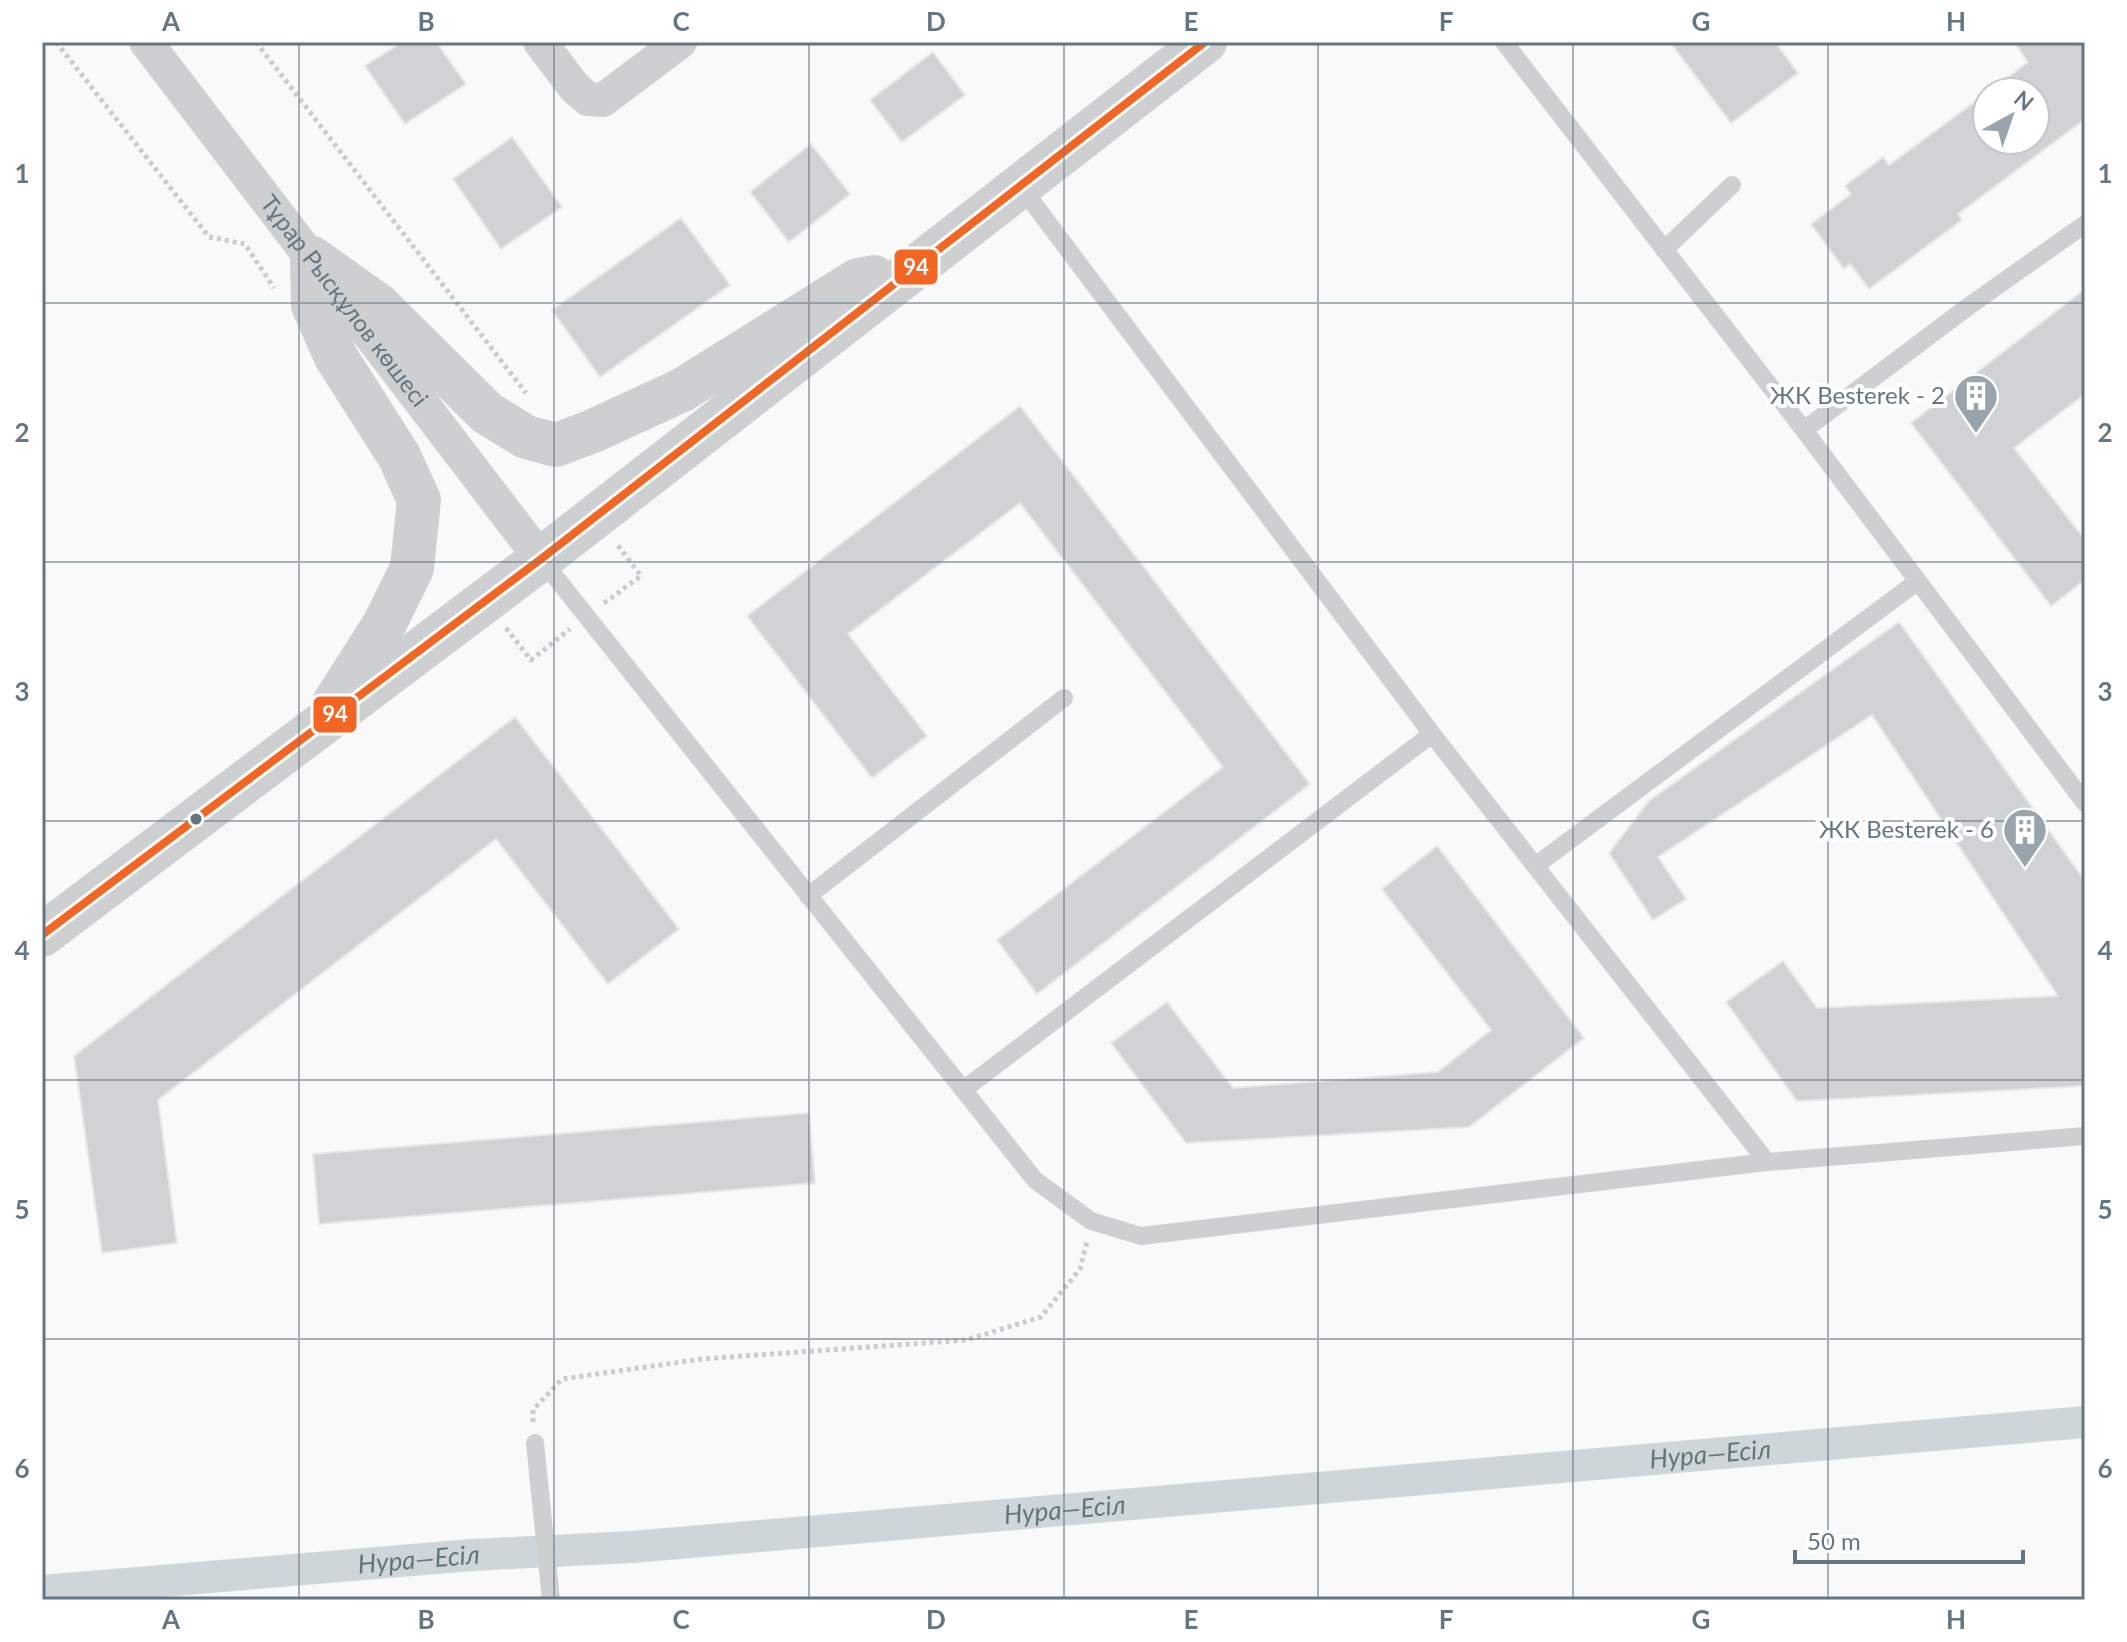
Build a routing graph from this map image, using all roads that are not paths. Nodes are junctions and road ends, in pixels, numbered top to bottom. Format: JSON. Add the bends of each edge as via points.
{"nodes":[{"id":1,"x":146,"y":42,"type":"edge"},
{"id":2,"x":540,"y":42,"type":"edge"},
{"id":3,"x":680,"y":42,"type":"edge"},
{"id":4,"x":1205,"y":42,"type":"edge"},
{"id":5,"x":1504,"y":42,"type":"edge"},
{"id":6,"x":1732,"y":185,"type":"dead end"},
{"id":7,"x":1021,"y":187,"type":"junction"},
{"id":8,"x":2085,"y":224,"type":"edge"},
{"id":9,"x":1664,"y":250,"type":"junction"},
{"id":10,"x":312,"y":258,"type":"junction"},
{"id":11,"x":915,"y":269,"type":"junction"},
{"id":12,"x":1804,"y":430,"type":"junction"},
{"id":13,"x":541,"y":559,"type":"junction"},
{"id":14,"x":1918,"y":581,"type":"junction"},
{"id":15,"x":1064,"y":698,"type":"dead end"},
{"id":16,"x":320,"y":725,"type":"junction"},
{"id":17,"x":1432,"y":734,"type":"junction"},
{"id":18,"x":2085,"y":803,"type":"edge"},
{"id":19,"x":1535,"y":866,"type":"junction"},
{"id":20,"x":808,"y":896,"type":"junction"},
{"id":21,"x":42,"y":935,"type":"edge"},
{"id":22,"x":963,"y":1090,"type":"junction"},
{"id":23,"x":2085,"y":1136,"type":"edge"},
{"id":24,"x":1767,"y":1162,"type":"junction"},
{"id":25,"x":535,"y":1443,"type":"road end"},
{"id":26,"x":551,"y":1600,"type":"edge"}],
"edges":[{"from":1,"to":10,"type":"street","name":"Тұрар Рысқұлов көшесі"},
{"from":2,"to":3,"type":"street","via":[[575,88],[588,99],[603,100]]},
{"from":4,"to":7,"type":"street"},
{"from":5,"to":9,"type":"lane"},
{"from":6,"to":9,"type":"lane"},
{"from":7,"to":11,"type":"street"},
{"from":7,"to":17,"type":"lane"},
{"from":8,"to":12,"type":"lane"},
{"from":9,"to":12,"type":"lane"},
{"from":10,"to":11,"type":"street","via":[[378,305],[487,413],[526,437],[556,445],[682,390],[858,280]]},
{"from":10,"to":13,"type":"street","name":"Тұрар Рысқұлов көшесі"},
{"from":10,"to":16,"type":"street","via":[[313,305],[336,357],[399,456],[419,500],[412,568],[385,623]]},
{"from":11,"to":13,"type":"street"},
{"from":12,"to":14,"type":"lane"},
{"from":13,"to":16,"type":"street"},
{"from":13,"to":20,"type":"lane"},
{"from":14,"to":18,"type":"lane"},
{"from":14,"to":19,"type":"lane"},
{"from":15,"to":20,"type":"lane"},
{"from":16,"to":21,"type":"street"},
{"from":17,"to":19,"type":"lane"},
{"from":17,"to":22,"type":"lane"},
{"from":19,"to":24,"type":"lane"},
{"from":20,"to":22,"type":"lane"},
{"from":22,"to":24,"type":"lane","via":[[1035,1180],[1091,1221],[1141,1236]]},
{"from":23,"to":24,"type":"lane"},
{"from":25,"to":26,"type":"lane"}]}
